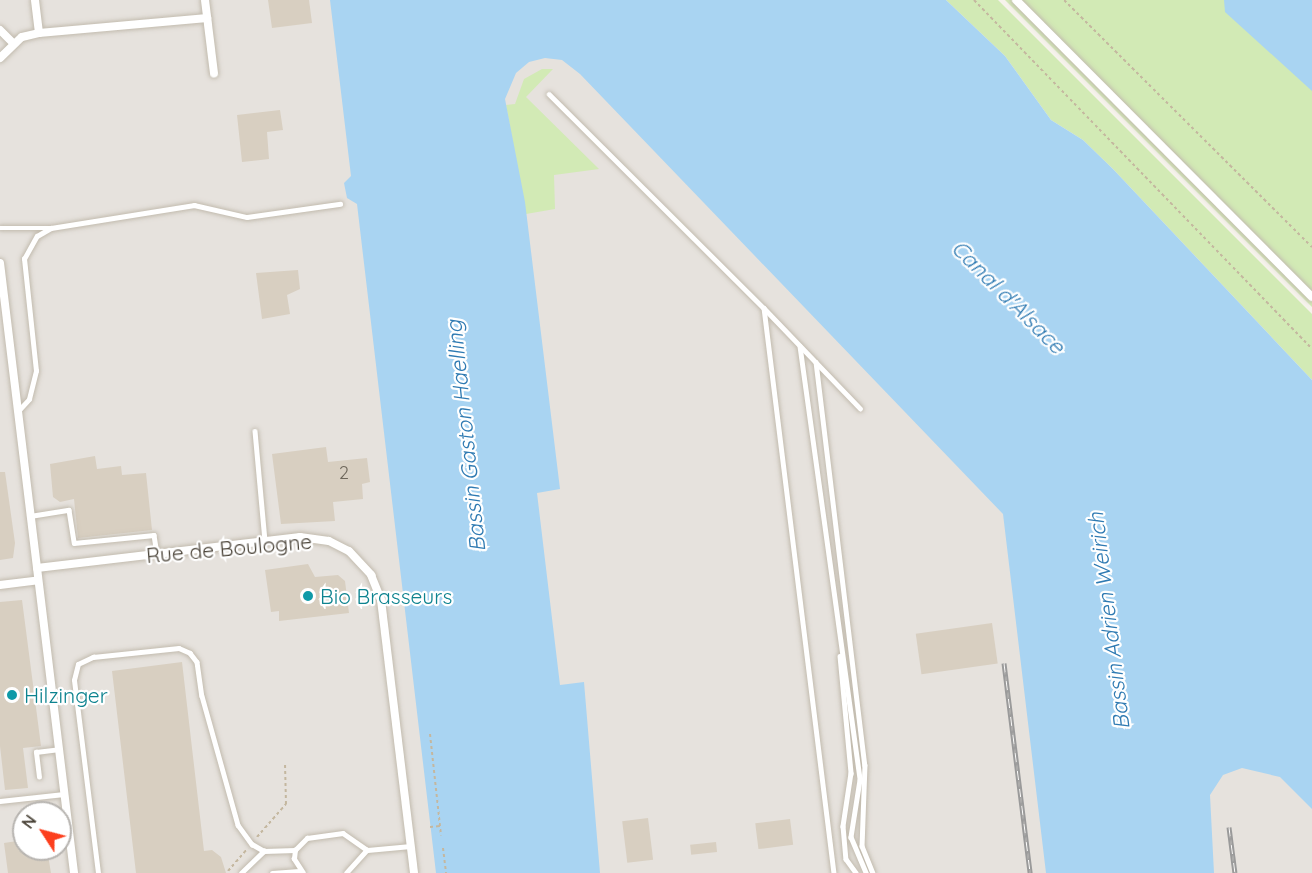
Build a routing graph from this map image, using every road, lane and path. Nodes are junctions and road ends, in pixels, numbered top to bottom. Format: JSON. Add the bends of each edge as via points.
{"nodes":[{"id":1,"x":35,"y":0,"type":"edge"},
{"id":2,"x":205,"y":0,"type":"edge"},
{"id":3,"x":974,"y":0,"type":"edge"},
{"id":4,"x":1016,"y":0,"type":"edge"},
{"id":5,"x":1064,"y":0,"type":"edge"},
{"id":6,"x":207,"y":18,"type":"junction"},
{"id":7,"x":0,"y":30,"type":"edge"},
{"id":8,"x":39,"y":33,"type":"junction"},
{"id":9,"x":13,"y":43,"type":"junction"},
{"id":10,"x":0,"y":58,"type":"edge"},
{"id":11,"x":214,"y":73,"type":"dead end"},
{"id":12,"x":549,"y":94,"type":"dead end"},
{"id":13,"x":340,"y":204,"type":"dead end"},
{"id":14,"x":0,"y":228,"type":"edge"},
{"id":15,"x":51,"y":228,"type":"junction"},
{"id":16,"x":1312,"y":247,"type":"edge"},
{"id":17,"x":0,"y":263,"type":"edge"},
{"id":18,"x":1,"y":279,"type":"edge"},
{"id":19,"x":1312,"y":297,"type":"edge"},
{"id":20,"x":764,"y":308,"type":"junction"},
{"id":21,"x":800,"y":346,"type":"junction"},
{"id":22,"x":1312,"y":349,"type":"edge"},
{"id":23,"x":816,"y":362,"type":"junction"},
{"id":24,"x":860,"y":408,"type":"dead end"},
{"id":25,"x":18,"y":411,"type":"junction"},
{"id":26,"x":255,"y":431,"type":"dead end"},
{"id":27,"x":30,"y":516,"type":"junction"},
{"id":28,"x":265,"y":541,"type":"junction"},
{"id":29,"x":157,"y":554,"type":"junction"},
{"id":30,"x":36,"y":568,"type":"junction"},
{"id":31,"x":38,"y":580,"type":"junction"},
{"id":32,"x":0,"y":585,"type":"edge"},
{"id":33,"x":841,"y":644,"type":"junction"},
{"id":34,"x":430,"y":734,"type":"dead end"},
{"id":35,"x":59,"y":749,"type":"junction"},
{"id":36,"x":285,"y":764,"type":"dead end"},
{"id":37,"x":39,"y":777,"type":"dead end"},
{"id":38,"x":64,"y":794,"type":"junction"},
{"id":39,"x":0,"y":801,"type":"edge"},
{"id":40,"x":440,"y":826,"type":"junction"},
{"id":41,"x":430,"y":827,"type":"dead end"},
{"id":42,"x":441,"y":835,"type":"dead end"},
{"id":43,"x":252,"y":844,"type":"junction"},
{"id":44,"x":411,"y":846,"type":"junction"},
{"id":45,"x":443,"y":848,"type":"dead end"},
{"id":46,"x":294,"y":850,"type":"junction"},
{"id":47,"x":366,"y":850,"type":"junction"},
{"id":48,"x":264,"y":851,"type":"junction"},
{"id":49,"x":228,"y":871,"type":"dead end"},
{"id":50,"x":301,"y":872,"type":"edge"},
{"id":51,"x":74,"y":873,"type":"edge"},
{"id":52,"x":98,"y":873,"type":"edge"},
{"id":53,"x":241,"y":873,"type":"edge"},
{"id":54,"x":272,"y":873,"type":"edge"},
{"id":55,"x":346,"y":873,"type":"edge"},
{"id":56,"x":414,"y":873,"type":"edge"},
{"id":57,"x":446,"y":873,"type":"edge"},
{"id":58,"x":834,"y":873,"type":"edge"},
{"id":59,"x":856,"y":873,"type":"edge"},
{"id":60,"x":866,"y":873,"type":"edge"},
{"id":61,"x":873,"y":873,"type":"edge"}],
"edges":[{"from":1,"to":8,"type":"street"},
{"from":2,"to":6,"type":"street"},
{"from":3,"to":22,"type":"path"},
{"from":4,"to":19,"type":"street"},
{"from":5,"to":16,"type":"path"},
{"from":6,"to":8,"type":"street"},
{"from":6,"to":11,"type":"street"},
{"from":7,"to":9,"type":"street"},
{"from":8,"to":9,"type":"street"},
{"from":9,"to":10,"type":"street"},
{"from":12,"to":20,"type":"lane"},
{"from":13,"to":15,"type":"lane","via":[[247,217],[194,205]]},
{"from":14,"to":15,"type":"lane"},
{"from":15,"to":25,"type":"lane","via":[[28,246],[24,259],[36,371],[29,399]]},
{"from":17,"to":18,"type":"street"},
{"from":18,"to":25,"type":"street"},
{"from":20,"to":21,"type":"lane"},
{"from":20,"to":58,"type":"lane"},
{"from":21,"to":23,"type":"lane"},
{"from":21,"to":33,"type":"lane"},
{"from":23,"to":24,"type":"lane"},
{"from":23,"to":61,"type":"lane","via":[[866,765],[862,846]]},
{"from":25,"to":27,"type":"street"},
{"from":26,"to":28,"type":"lane"},
{"from":27,"to":29,"type":"lane","via":[[69,510],[74,543],[154,535]]},
{"from":27,"to":30,"type":"street"},
{"from":28,"to":29,"type":"street","name":"Rue de Boulogne"},
{"from":28,"to":44,"type":"street","name":"Rue de Boulogne","via":[[308,537],[341,546],[358,558],[377,585]]},
{"from":29,"to":30,"type":"street","name":"Rue de Boulogne"},
{"from":30,"to":31,"type":"street"},
{"from":31,"to":32,"type":"street"},
{"from":31,"to":35,"type":"street"},
{"from":33,"to":59,"type":"lane","via":[[839,678],[851,773],[843,826],[846,859]]},
{"from":33,"to":60,"type":"lane","via":[[860,780],[851,837]]},
{"from":34,"to":40,"type":"path"},
{"from":35,"to":37,"type":"lane","via":[[36,752]]},
{"from":35,"to":38,"type":"street"},
{"from":36,"to":43,"type":"path","via":[[286,804]]},
{"from":38,"to":39,"type":"lane"},
{"from":38,"to":51,"type":"street"},
{"from":40,"to":41,"type":"path"},
{"from":40,"to":42,"type":"path"},
{"from":43,"to":48,"type":"lane"},
{"from":43,"to":49,"type":"path"},
{"from":43,"to":52,"type":"lane","via":[[238,825],[196,662],[190,653],[179,648],[93,657],[78,664],[74,680]]},
{"from":44,"to":47,"type":"lane"},
{"from":44,"to":56,"type":"street","name":"Rue de Boulogne"},
{"from":45,"to":57,"type":"path"},
{"from":46,"to":47,"type":"lane","via":[[307,838],[343,832]]},
{"from":46,"to":48,"type":"lane"},
{"from":46,"to":50,"type":"lane"},
{"from":47,"to":55,"type":"lane"},
{"from":48,"to":53,"type":"lane"},
{"from":50,"to":54,"type":"lane"}]}
